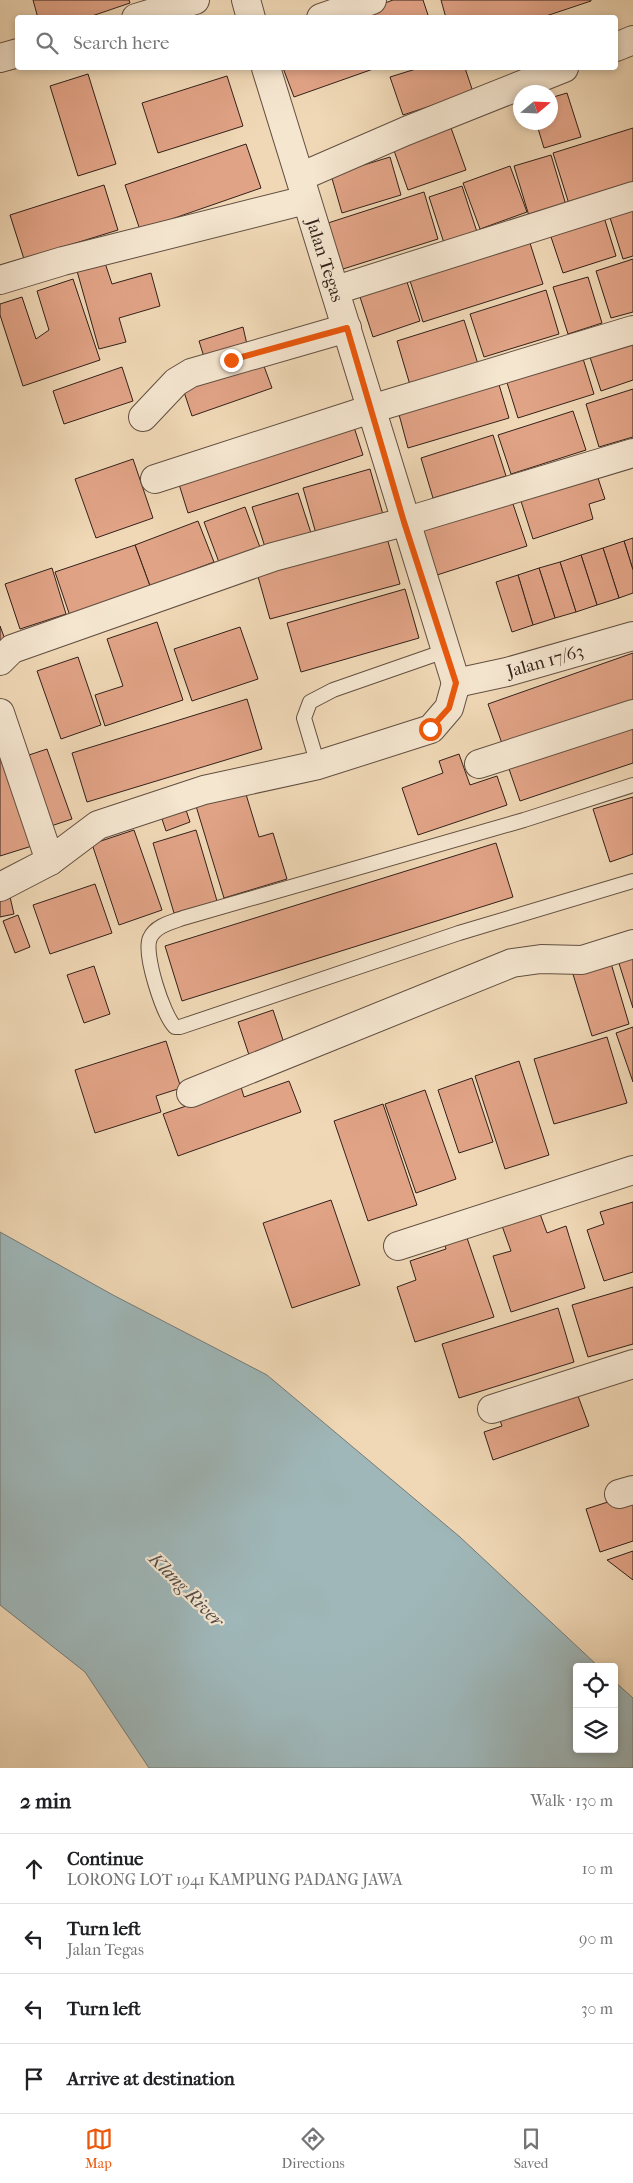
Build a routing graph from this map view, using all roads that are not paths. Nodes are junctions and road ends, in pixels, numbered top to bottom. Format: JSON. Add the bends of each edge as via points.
{"nodes":[{"id":1,"x":195,"y":0,"type":"edge"},
{"id":2,"x":246,"y":0,"type":"edge"},
{"id":3,"x":372,"y":0,"type":"edge"},
{"id":4,"x":146,"y":15,"type":"edge"},
{"id":5,"x":250,"y":15,"type":"edge"},
{"id":6,"x":330,"y":15,"type":"edge"},
{"id":7,"x":633,"y":40,"type":"edge"},
{"id":8,"x":618,"y":46,"type":"edge"},
{"id":9,"x":15,"y":54,"type":"edge"},
{"id":10,"x":0,"y":58,"type":"edge"},
{"id":11,"x":267,"y":70,"type":"edge"},
{"id":12,"x":559,"y":70,"type":"edge"},
{"id":13,"x":303,"y":188,"type":"junction"},
{"id":14,"x":633,"y":196,"type":"edge"},
{"id":15,"x":0,"y":280,"type":"edge"},
{"id":16,"x":336,"y":290,"type":"junction"},
{"id":17,"x":347,"y":328,"type":"junction"},
{"id":18,"x":633,"y":330,"type":"edge"},
{"id":19,"x":371,"y":409,"type":"junction"},
{"id":20,"x":143,"y":417,"type":"dead end"},
{"id":21,"x":633,"y":453,"type":"edge"},
{"id":22,"x":155,"y":479,"type":"dead end"},
{"id":23,"x":404,"y":522,"type":"junction"},
{"id":24,"x":633,"y":636,"type":"edge"},
{"id":25,"x":446,"y":651,"type":"junction"},
{"id":26,"x":0,"y":661,"type":"edge"},
{"id":27,"x":456,"y":683,"type":"junction"},
{"id":28,"x":0,"y":713,"type":"edge"},
{"id":29,"x":633,"y":714,"type":"edge"},
{"id":30,"x":479,"y":764,"type":"dead end"},
{"id":31,"x":318,"y":765,"type":"junction"},
{"id":32,"x":633,"y":786,"type":"edge"},
{"id":33,"x":50,"y":861,"type":"junction"},
{"id":34,"x":633,"y":881,"type":"edge"},
{"id":35,"x":0,"y":887,"type":"edge"},
{"id":36,"x":633,"y":944,"type":"edge"},
{"id":37,"x":191,"y":1093,"type":"dead end"},
{"id":38,"x":633,"y":1170,"type":"edge"},
{"id":39,"x":398,"y":1246,"type":"dead end"},
{"id":40,"x":633,"y":1364,"type":"edge"},
{"id":41,"x":492,"y":1409,"type":"dead end"}],
"edges":[{"from":1,"to":4,"type":"street"},
{"from":2,"to":5,"type":"street"},
{"from":3,"to":6,"type":"street"},
{"from":7,"to":8,"type":"street"},
{"from":9,"to":10,"type":"street"},
{"from":11,"to":13,"type":"street","name":"Jalan Tegas"},
{"from":12,"to":13,"type":"street","via":[[406,131]]},
{"from":13,"to":15,"type":"street"},
{"from":13,"to":16,"type":"street","name":"Jalan Tegas"},
{"from":14,"to":16,"type":"street"},
{"from":16,"to":17,"type":"street","name":"Jalan Tegas"},
{"from":17,"to":19,"type":"street","name":"Jalan Tegas"},
{"from":17,"to":20,"type":"street","via":[[191,373],[176,382]]},
{"from":18,"to":19,"type":"street"},
{"from":19,"to":22,"type":"street"},
{"from":19,"to":23,"type":"street","name":"Jalan Tegas"},
{"from":21,"to":23,"type":"street"},
{"from":23,"to":25,"type":"street","name":"Jalan Tegas"},
{"from":23,"to":26,"type":"street","via":[[265,560],[12,649]]},
{"from":24,"to":27,"type":"street","name":"Jalan 17/63"},
{"from":25,"to":27,"type":"street","name":"Jalan Tegas"},
{"from":25,"to":31,"type":"lane","via":[[333,690],[310,702],[304,718]]},
{"from":27,"to":31,"type":"street","via":[[449,708],[430,729]]},
{"from":28,"to":33,"type":"street"},
{"from":29,"to":30,"type":"street"},
{"from":31,"to":33,"type":"street","via":[[204,790],[98,825]]},
{"from":32,"to":34,"type":"lane","via":[[183,918],[156,930],[150,938],[148,950],[168,1017],[175,1027],[180,1027],[459,933]]},
{"from":33,"to":35,"type":"street"},
{"from":36,"to":37,"type":"street","via":[[582,960],[541,959],[512,963]]},
{"from":38,"to":39,"type":"street"},
{"from":40,"to":41,"type":"street"}]}
